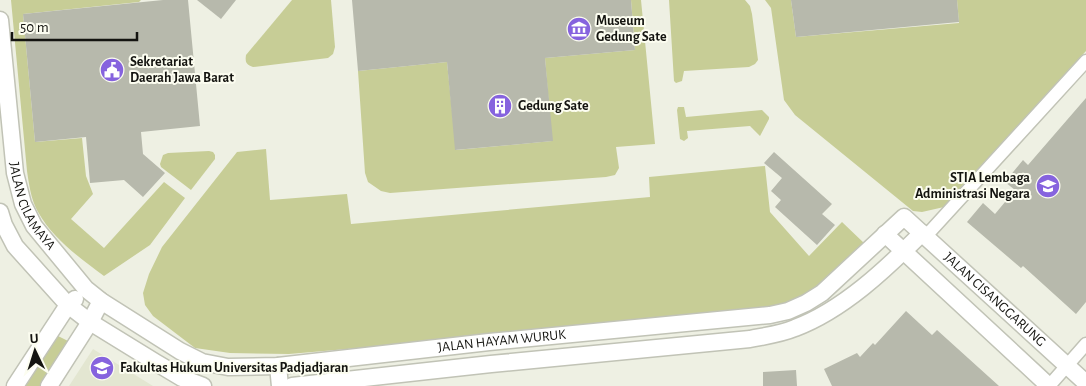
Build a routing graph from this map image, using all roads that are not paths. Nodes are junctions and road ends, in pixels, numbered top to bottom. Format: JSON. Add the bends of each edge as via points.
{"nodes":[{"id":1,"x":0,"y":20,"type":"edge"},
{"id":2,"x":1086,"y":61,"type":"edge"},
{"id":3,"x":7,"y":156,"type":"edge"},
{"id":4,"x":0,"y":212,"type":"edge"},
{"id":5,"x":904,"y":217,"type":"joint"},
{"id":6,"x":885,"y":234,"type":"junction"},
{"id":7,"x":924,"y":235,"type":"junction"},
{"id":8,"x":46,"y":242,"type":"junction"},
{"id":9,"x":903,"y":252,"type":"junction"},
{"id":10,"x":24,"y":258,"type":"junction"},
{"id":11,"x":86,"y":289,"type":"junction"},
{"id":12,"x":101,"y":301,"type":"junction"},
{"id":13,"x":68,"y":305,"type":"junction"},
{"id":14,"x":90,"y":322,"type":"junction"},
{"id":15,"x":680,"y":324,"type":"junction"},
{"id":16,"x":489,"y":342,"type":"junction"},
{"id":17,"x":682,"y":344,"type":"junction"},
{"id":18,"x":1086,"y":344,"type":"edge"},
{"id":19,"x":491,"y":364,"type":"junction"},
{"id":20,"x":278,"y":366,"type":"junction"},
{"id":21,"x":1066,"y":367,"type":"junction"},
{"id":22,"x":1086,"y":383,"type":"edge"},
{"id":23,"x":15,"y":386,"type":"edge"},
{"id":24,"x":49,"y":386,"type":"edge"},
{"id":25,"x":203,"y":386,"type":"edge"},
{"id":26,"x":280,"y":386,"type":"edge"},
{"id":27,"x":292,"y":386,"type":"edge"},
{"id":28,"x":1049,"y":386,"type":"edge"}],
"edges":[{"from":1,"to":3,"type":"street","name":"JALAN CILAMAYA"},
{"from":2,"to":7,"type":"street","name":"JALAN HAYAM WURUK"},
{"from":3,"to":8,"type":"street","name":"JALAN CILAMAYA","via":[[23,204]]},
{"from":4,"to":10,"type":"street","name":"JALAN CILAMAYA"},
{"from":5,"to":6,"type":"street","name":"JALAN HAYAM WURUK"},
{"from":5,"to":7,"type":"street","name":"JALAN CISANGGARUNG"},
{"from":6,"to":9,"type":"street","name":"JALAN CISANGGARUNG"},
{"from":6,"to":15,"type":"street","name":"JALAN HAYAM WURUK","via":[[822,293],[788,311]]},
{"from":7,"to":9,"type":"street","name":"JALAN HAYAM WURUK"},
{"from":7,"to":21,"type":"street","name":"JALAN CISANGGARUNG"},
{"from":8,"to":10,"type":"street"},
{"from":8,"to":11,"type":"street","name":"JALAN CILAMAYA"},
{"from":9,"to":17,"type":"street","name":"JALAN HAYAM WURUK","via":[[849,298],[822,316],[795,328],[750,339]]},
{"from":9,"to":28,"type":"street","name":"JALAN CISANGGARUNG"},
{"from":10,"to":13,"type":"street","name":"JALAN CILAMAYA"},
{"from":11,"to":12,"type":"street","name":"JALAN HAYAM WURUK"},
{"from":11,"to":13,"type":"street"},
{"from":12,"to":14,"type":"street"},
{"from":12,"to":20,"type":"street","name":"JALAN HAYAM WURUK","via":[[202,362],[228,367]]},
{"from":13,"to":14,"type":"street","name":"JALAN CILAMAYA"},
{"from":13,"to":23,"type":"street"},
{"from":14,"to":24,"type":"street"},
{"from":14,"to":25,"type":"street","via":[[182,378]]},
{"from":15,"to":16,"type":"street","name":"JALAN HAYAM WURUK"},
{"from":15,"to":17,"type":"street"},
{"from":16,"to":19,"type":"street"},
{"from":16,"to":20,"type":"street","name":"JALAN HAYAM WURUK"},
{"from":17,"to":19,"type":"street","name":"JALAN HAYAM WURUK"},
{"from":18,"to":21,"type":"street"},
{"from":19,"to":27,"type":"street","name":"JALAN HAYAM WURUK"},
{"from":20,"to":26,"type":"street"},
{"from":21,"to":22,"type":"street","name":"JALAN CISANGGARUNG"},
{"from":21,"to":28,"type":"street"}]}
